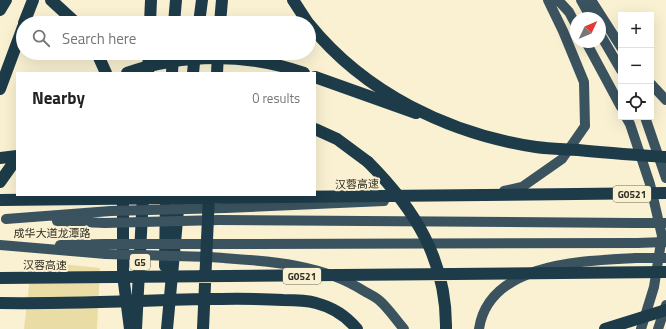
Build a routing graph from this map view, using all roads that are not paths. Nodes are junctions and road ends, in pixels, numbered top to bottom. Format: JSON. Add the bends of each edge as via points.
{"nodes":[{"id":1,"x":6,"y":0,"type":"edge"},
{"id":2,"x":33,"y":0,"type":"edge"},
{"id":3,"x":51,"y":0,"type":"edge"},
{"id":4,"x":151,"y":0,"type":"edge"},
{"id":5,"x":176,"y":0,"type":"edge"},
{"id":6,"x":202,"y":0,"type":"edge"},
{"id":7,"x":222,"y":0,"type":"edge"},
{"id":8,"x":293,"y":0,"type":"edge"},
{"id":9,"x":548,"y":0,"type":"edge"},
{"id":10,"x":558,"y":0,"type":"edge"},
{"id":11,"x":581,"y":0,"type":"edge"},
{"id":12,"x":591,"y":0,"type":"edge"},
{"id":13,"x":0,"y":10,"type":"edge"},
{"id":14,"x":588,"y":12,"type":"edge"},
{"id":15,"x":570,"y":14,"type":"edge"},
{"id":16,"x":27,"y":16,"type":"edge"},
{"id":17,"x":68,"y":16,"type":"edge"},
{"id":18,"x":150,"y":16,"type":"edge"},
{"id":19,"x":175,"y":16,"type":"edge"},
{"id":20,"x":200,"y":16,"type":"edge"},
{"id":21,"x":221,"y":16,"type":"edge"},
{"id":22,"x":304,"y":16,"type":"edge"},
{"id":23,"x":316,"y":32,"type":"edge"},
{"id":24,"x":618,"y":42,"type":"edge"},
{"id":25,"x":606,"y":44,"type":"edge"},
{"id":26,"x":16,"y":46,"type":"edge"},
{"id":27,"x":589,"y":48,"type":"edge"},
{"id":28,"x":100,"y":60,"type":"edge"},
{"id":29,"x":149,"y":60,"type":"edge"},
{"id":30,"x":173,"y":60,"type":"edge"},
{"id":31,"x":176,"y":60,"type":"edge"},
{"id":32,"x":194,"y":60,"type":"edge"},
{"id":33,"x":218,"y":60,"type":"edge"},
{"id":34,"x":245,"y":60,"type":"edge"},
{"id":35,"x":618,"y":65,"type":"edge"},
{"id":36,"x":106,"y":72,"type":"edge"},
{"id":37,"x":129,"y":72,"type":"edge"},
{"id":38,"x":148,"y":72,"type":"edge"},
{"id":39,"x":172,"y":72,"type":"edge"},
{"id":40,"x":193,"y":72,"type":"edge"},
{"id":41,"x":217,"y":72,"type":"edge"},
{"id":42,"x":300,"y":72,"type":"edge"},
{"id":43,"x":316,"y":77,"type":"edge"},
{"id":44,"x":654,"y":87,"type":"edge"},
{"id":45,"x":0,"y":89,"type":"edge"},
{"id":46,"x":666,"y":100,"type":"edge"},
{"id":47,"x":618,"y":101,"type":"edge"},
{"id":48,"x":627,"y":120,"type":"edge"},
{"id":49,"x":646,"y":120,"type":"edge"},
{"id":50,"x":449,"y":124,"type":"junction"},
{"id":51,"x":316,"y":129,"type":"edge"},
{"id":52,"x":16,"y":157,"type":"edge"},
{"id":53,"x":666,"y":157,"type":"edge"},
{"id":54,"x":0,"y":158,"type":"edge"},
{"id":55,"x":16,"y":158,"type":"edge"},
{"id":56,"x":666,"y":178,"type":"edge"},
{"id":57,"x":0,"y":182,"type":"edge"},
{"id":58,"x":666,"y":194,"type":"edge"},
{"id":59,"x":123,"y":196,"type":"edge"},
{"id":60,"x":144,"y":196,"type":"edge"},
{"id":61,"x":166,"y":196,"type":"edge"},
{"id":62,"x":180,"y":196,"type":"edge"},
{"id":63,"x":209,"y":196,"type":"edge"},
{"id":64,"x":0,"y":200,"type":"edge"},
{"id":65,"x":3,"y":219,"type":"edge"},
{"id":66,"x":666,"y":223,"type":"edge"},
{"id":67,"x":666,"y":242,"type":"edge"},
{"id":68,"x":0,"y":245,"type":"edge"},
{"id":69,"x":105,"y":249,"type":"junction"},
{"id":70,"x":666,"y":258,"type":"edge"},
{"id":71,"x":666,"y":272,"type":"edge"},
{"id":72,"x":0,"y":278,"type":"edge"},
{"id":73,"x":0,"y":303,"type":"edge"},
{"id":74,"x":666,"y":305,"type":"edge"},
{"id":75,"x":666,"y":310,"type":"edge"},
{"id":76,"x":130,"y":329,"type":"edge"},
{"id":77,"x":136,"y":329,"type":"edge"},
{"id":78,"x":165,"y":329,"type":"edge"},
{"id":79,"x":203,"y":329,"type":"edge"},
{"id":80,"x":357,"y":329,"type":"edge"},
{"id":81,"x":404,"y":329,"type":"edge"},
{"id":82,"x":446,"y":329,"type":"edge"},
{"id":83,"x":479,"y":329,"type":"edge"},
{"id":84,"x":605,"y":329,"type":"edge"},
{"id":85,"x":641,"y":329,"type":"edge"},
{"id":86,"x":658,"y":329,"type":"edge"}],
"edges":[{"from":1,"to":13,"type":"highway"},
{"from":2,"to":16,"type":"highway"},
{"from":3,"to":17,"type":"highway"},
{"from":4,"to":18,"type":"highway"},
{"from":5,"to":19,"type":"highway"},
{"from":6,"to":20,"type":"highway"},
{"from":7,"to":21,"type":"highway"},
{"from":8,"to":22,"type":"highway"},
{"from":9,"to":65,"type":"main road","bridge":true,"via":[[584,82],[585,126],[562,159],[522,187],[472,197]]},
{"from":10,"to":15,"type":"main road"},
{"from":11,"to":14,"type":"main road"},
{"from":12,"to":24,"type":"main road"},
{"from":23,"to":50,"type":"highway","bridge":true,"via":[[358,74],[386,93]]},
{"from":25,"to":35,"type":"main road"},
{"from":26,"to":45,"type":"highway"},
{"from":27,"to":47,"type":"main road"},
{"from":28,"to":36,"type":"highway"},
{"from":29,"to":38,"type":"highway"},
{"from":30,"to":39,"type":"highway"},
{"from":31,"to":37,"type":"highway","bridge":true},
{"from":32,"to":40,"type":"highway"},
{"from":33,"to":41,"type":"highway"},
{"from":34,"to":42,"type":"highway","bridge":true},
{"from":43,"to":50,"type":"highway","bridge":true},
{"from":44,"to":46,"type":"main road"},
{"from":48,"to":85,"type":"main road","via":[[650,184],[662,236],[654,287]]},
{"from":49,"to":56,"type":"main road"},
{"from":50,"to":53,"type":"highway","bridge":true,"via":[[536,147]]},
{"from":51,"to":82,"type":"highway","bridge":true,"via":[[337,139],[368,162],[394,189],[421,228],[439,269]]},
{"from":52,"to":54,"type":"highway"},
{"from":55,"to":57,"type":"highway"},
{"from":58,"to":64,"type":"highway","name":"汉蓉高速","number":"G0521","bridge":true},
{"from":59,"to":76,"type":"highway","via":[[123,275]]},
{"from":60,"to":77,"type":"highway","number":"G5"},
{"from":61,"to":78,"type":"highway","number":"G5"},
{"from":62,"to":78,"type":"highway"},
{"from":63,"to":79,"type":"highway","bridge":true},
{"from":65,"to":66,"type":"main road","name":"成华大道龙潭路","bridge":true,"via":[[105,223],[219,220]]},
{"from":67,"to":69,"type":"main road","bridge":true,"via":[[210,244]]},
{"from":68,"to":69,"type":"main road","name":"成华大道龙潭路"},
{"from":69,"to":81,"type":"main road","bridge":true,"via":[[261,261],[309,268],[355,285],[380,301]]},
{"from":70,"to":83,"type":"main road","bridge":true,"via":[[569,264],[533,272],[513,281],[492,298],[480,320]]},
{"from":71,"to":72,"type":"highway","name":"汉蓉高速","number":"G0521","bridge":true},
{"from":73,"to":80,"type":"highway","bridge":true,"via":[[261,298],[317,303],[343,316]]},
{"from":74,"to":86,"type":"main road"},
{"from":75,"to":84,"type":"highway","bridge":true}]}
